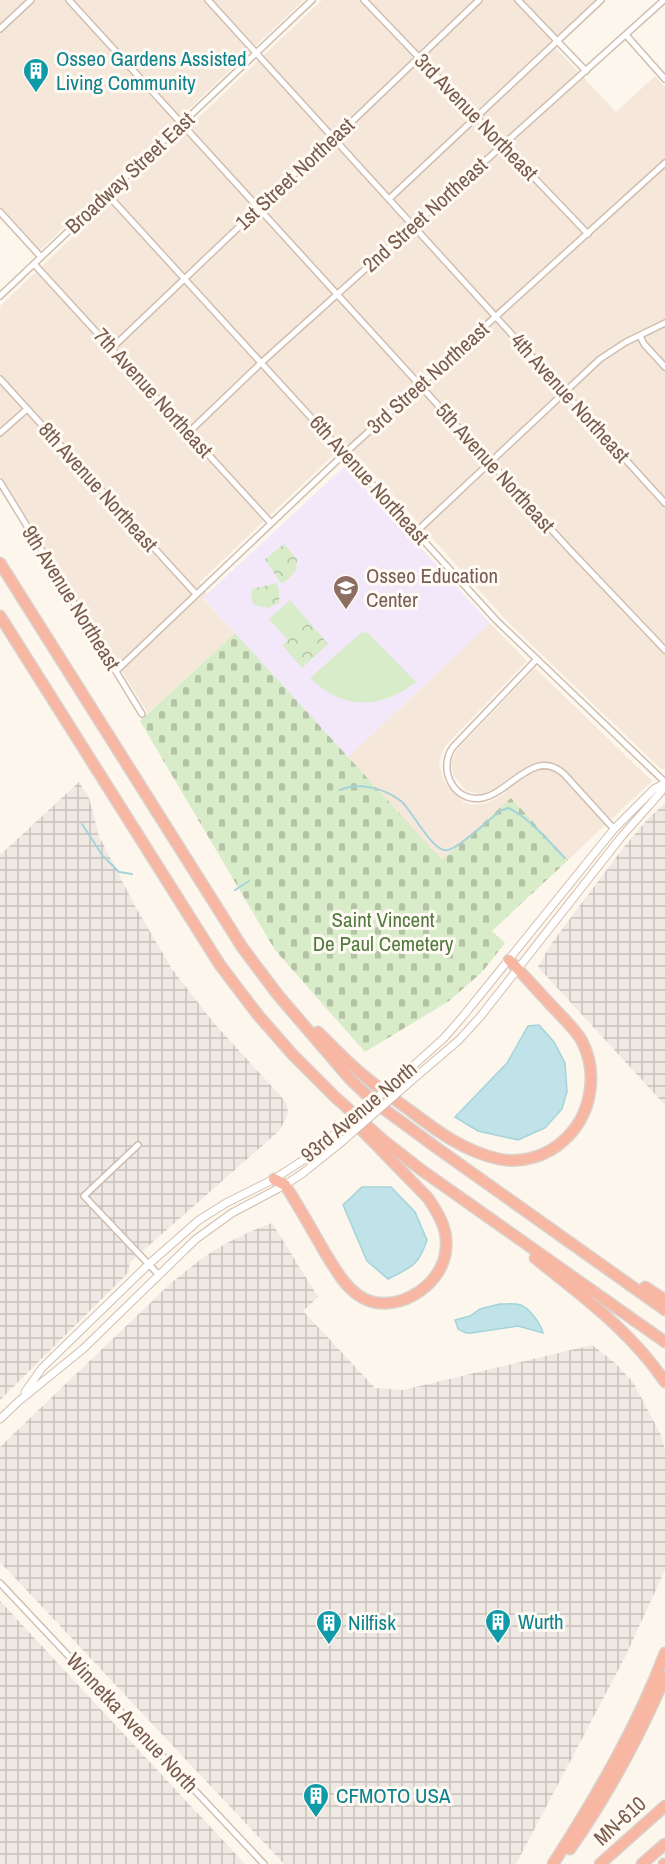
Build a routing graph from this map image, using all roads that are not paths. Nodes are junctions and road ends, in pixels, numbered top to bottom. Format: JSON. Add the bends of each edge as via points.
{"nodes":[{"id":1,"x":31,"y":0,"type":"edge"},
{"id":2,"x":69,"y":0,"type":"edge"},
{"id":3,"x":208,"y":0,"type":"edge"},
{"id":4,"x":312,"y":0,"type":"edge"},
{"id":5,"x":364,"y":0,"type":"edge"},
{"id":6,"x":478,"y":0,"type":"edge"},
{"id":7,"x":518,"y":0,"type":"edge"},
{"id":8,"x":601,"y":0,"type":"edge"},
{"id":9,"x":664,"y":0,"type":"edge"},
{"id":10,"x":0,"y":28,"type":"edge"},
{"id":11,"x":626,"y":35,"type":"junction"},
{"id":12,"x":558,"y":41,"type":"junction"},
{"id":13,"x":256,"y":53,"type":"junction"},
{"id":14,"x":419,"y":58,"type":"junction"},
{"id":15,"x":586,"y":71,"type":"junction"},
{"id":16,"x":665,"y":79,"type":"edge"},
{"id":17,"x":476,"y":117,"type":"junction"},
{"id":18,"x":182,"y":124,"type":"junction"},
{"id":19,"x":334,"y":138,"type":"junction"},
{"id":20,"x":503,"y":145,"type":"junction"},
{"id":21,"x":665,"y":163,"type":"edge"},
{"id":22,"x":107,"y":194,"type":"junction"},
{"id":23,"x":389,"y":200,"type":"junction"},
{"id":24,"x":259,"y":207,"type":"junction"},
{"id":25,"x":0,"y":213,"type":"edge"},
{"id":26,"x":414,"y":226,"type":"junction"},
{"id":27,"x":588,"y":234,"type":"junction"},
{"id":28,"x":41,"y":257,"type":"junction"},
{"id":29,"x":34,"y":264,"type":"junction"},
{"id":30,"x":185,"y":278,"type":"junction"},
{"id":31,"x":338,"y":294,"type":"junction"},
{"id":32,"x":0,"y":296,"type":"edge"},
{"id":33,"x":495,"y":316,"type":"junction"},
{"id":34,"x":665,"y":323,"type":"edge"},
{"id":35,"x":640,"y":336,"type":"junction"},
{"id":36,"x":112,"y":348,"type":"junction"},
{"id":37,"x":262,"y":362,"type":"junction"},
{"id":38,"x":665,"y":367,"type":"edge"},
{"id":39,"x":0,"y":379,"type":"edge"},
{"id":40,"x":420,"y":385,"type":"junction"},
{"id":41,"x":564,"y":393,"type":"junction"},
{"id":42,"x":27,"y":409,"type":"junction"},
{"id":43,"x":0,"y":433,"type":"edge"},
{"id":44,"x":188,"y":433,"type":"junction"},
{"id":45,"x":344,"y":454,"type":"junction"},
{"id":46,"x":490,"y":462,"type":"junction"},
{"id":47,"x":0,"y":482,"type":"edge"},
{"id":48,"x":665,"y":503,"type":"edge"},
{"id":49,"x":271,"y":523,"type":"junction"},
{"id":50,"x":416,"y":532,"type":"junction"},
{"id":51,"x":0,"y":563,"type":"edge"},
{"id":52,"x":196,"y":594,"type":"junction"},
{"id":53,"x":0,"y":616,"type":"edge"},
{"id":54,"x":665,"y":650,"type":"edge"},
{"id":55,"x":537,"y":659,"type":"junction"},
{"id":56,"x":116,"y":671,"type":"junction"},
{"id":57,"x":142,"y":714,"type":"dead end"},
{"id":58,"x":665,"y":783,"type":"edge"},
{"id":59,"x":614,"y":829,"type":"junction"},
{"id":60,"x":509,"y":960,"type":"junction"},
{"id":61,"x":519,"y":969,"type":"junction"},
{"id":62,"x":278,"y":995,"type":"junction"},
{"id":63,"x":334,"y":1096,"type":"junction"},
{"id":64,"x":138,"y":1145,"type":"dead end"},
{"id":65,"x":274,"y":1179,"type":"junction"},
{"id":66,"x":285,"y":1185,"type":"junction"},
{"id":67,"x":488,"y":1216,"type":"junction"},
{"id":68,"x":545,"y":1225,"type":"junction"},
{"id":69,"x":149,"y":1264,"type":"junction"},
{"id":70,"x":159,"y":1274,"type":"junction"},
{"id":71,"x":665,"y":1300,"type":"edge"},
{"id":72,"x":665,"y":1310,"type":"edge"},
{"id":73,"x":665,"y":1342,"type":"edge"},
{"id":74,"x":665,"y":1382,"type":"edge"},
{"id":75,"x":19,"y":1401,"type":"junction"},
{"id":76,"x":0,"y":1419,"type":"edge"},
{"id":77,"x":0,"y":1583,"type":"edge"},
{"id":78,"x":665,"y":1653,"type":"edge"},
{"id":79,"x":665,"y":1677,"type":"edge"},
{"id":80,"x":665,"y":1806,"type":"edge"},
{"id":81,"x":665,"y":1844,"type":"edge"},
{"id":82,"x":264,"y":1864,"type":"edge"},
{"id":83,"x":554,"y":1864,"type":"edge"},
{"id":84,"x":560,"y":1864,"type":"edge"},
{"id":85,"x":600,"y":1864,"type":"edge"},
{"id":86,"x":642,"y":1864,"type":"edge"}],
"edges":[{"from":1,"to":10,"type":"street"},
{"from":2,"to":18,"type":"street","name":"5th Avenue Northeast"},
{"from":3,"to":13,"type":"street","name":"4th Avenue Northeast"},
{"from":4,"to":13,"type":"street","name":"Broadway Street East"},
{"from":5,"to":14,"type":"street","name":"3rd Avenue Northeast"},
{"from":6,"to":14,"type":"street","name":"1st Street Northeast"},
{"from":7,"to":12,"type":"street"},
{"from":8,"to":12,"type":"street"},
{"from":9,"to":11,"type":"street","name":"2nd Street Northeast"},
{"from":11,"to":15,"type":"street","name":"2nd Street Northeast"},
{"from":11,"to":16,"type":"street"},
{"from":12,"to":15,"type":"street"},
{"from":12,"to":17,"type":"street"},
{"from":13,"to":18,"type":"street","name":"Broadway Street East"},
{"from":13,"to":19,"type":"street","name":"4th Avenue Northeast"},
{"from":14,"to":17,"type":"street","name":"3rd Avenue Northeast"},
{"from":14,"to":19,"type":"street","name":"1st Street Northeast"},
{"from":15,"to":20,"type":"street","name":"2nd Street Northeast"},
{"from":17,"to":20,"type":"street","name":"3rd Avenue Northeast"},
{"from":17,"to":23,"type":"street"},
{"from":18,"to":22,"type":"street","name":"Broadway Street East"},
{"from":18,"to":24,"type":"street","name":"5th Avenue Northeast"},
{"from":19,"to":23,"type":"street","name":"4th Avenue Northeast"},
{"from":19,"to":24,"type":"street","name":"1st Street Northeast"},
{"from":20,"to":26,"type":"street","name":"2nd Street Northeast"},
{"from":20,"to":27,"type":"street","name":"3rd Avenue Northeast"},
{"from":21,"to":27,"type":"street","name":"3rd Street Northeast"},
{"from":22,"to":28,"type":"street","name":"Broadway Street East"},
{"from":22,"to":30,"type":"street","name":"6th Avenue Northeast"},
{"from":23,"to":26,"type":"street","name":"4th Avenue Northeast"},
{"from":24,"to":30,"type":"street","name":"1st Street Northeast"},
{"from":24,"to":31,"type":"street","name":"5th Avenue Northeast"},
{"from":25,"to":28,"type":"street"},
{"from":26,"to":31,"type":"street","name":"2nd Street Northeast"},
{"from":26,"to":33,"type":"street","name":"4th Avenue Northeast"},
{"from":27,"to":33,"type":"street","name":"3rd Street Northeast"},
{"from":28,"to":29,"type":"street","name":"Broadway Street East"},
{"from":29,"to":32,"type":"street","name":"Broadway Street East"},
{"from":29,"to":36,"type":"street","name":"7th Avenue Northeast"},
{"from":30,"to":36,"type":"street","name":"1st Street Northeast"},
{"from":30,"to":37,"type":"street","name":"6th Avenue Northeast"},
{"from":31,"to":37,"type":"street","name":"2nd Street Northeast"},
{"from":31,"to":40,"type":"street","name":"5th Avenue Northeast"},
{"from":33,"to":40,"type":"street","name":"3rd Street Northeast"},
{"from":33,"to":41,"type":"street","name":"4th Avenue Northeast"},
{"from":34,"to":35,"type":"street"},
{"from":35,"to":38,"type":"street"},
{"from":35,"to":41,"type":"street","via":[[600,359]]},
{"from":36,"to":44,"type":"street","name":"7th Avenue Northeast"},
{"from":37,"to":44,"type":"street","name":"2nd Street Northeast"},
{"from":37,"to":45,"type":"street","name":"6th Avenue Northeast"},
{"from":39,"to":42,"type":"street","name":"8th Avenue Northeast"},
{"from":40,"to":45,"type":"street","name":"3rd Street Northeast"},
{"from":40,"to":46,"type":"street","name":"5th Avenue Northeast"},
{"from":41,"to":46,"type":"street"},
{"from":41,"to":48,"type":"street","name":"4th Avenue Northeast"},
{"from":42,"to":43,"type":"street"},
{"from":42,"to":52,"type":"street","name":"8th Avenue Northeast"},
{"from":44,"to":49,"type":"street","name":"7th Avenue Northeast"},
{"from":45,"to":49,"type":"street","name":"3rd Street Northeast"},
{"from":45,"to":50,"type":"street","name":"6th Avenue Northeast"},
{"from":46,"to":50,"type":"street"},
{"from":46,"to":54,"type":"street","name":"5th Avenue Northeast"},
{"from":47,"to":56,"type":"street","name":"9th Avenue Northeast"},
{"from":49,"to":52,"type":"street","name":"3rd Street Northeast"},
{"from":50,"to":55,"type":"street","name":"6th Avenue Northeast"},
{"from":51,"to":62,"type":"highway","via":[[242,947]]},
{"from":52,"to":56,"type":"street","name":"3rd Street Northeast"},
{"from":53,"to":63,"type":"highway","via":[[220,965],[258,1015]]},
{"from":55,"to":58,"type":"street","name":"6th Avenue Northeast"},
{"from":55,"to":59,"type":"street","via":[[453,747],[446,760],[447,776],[463,794],[478,799],[492,795],[534,767],[551,766],[559,769]]},
{"from":56,"to":57,"type":"street","name":"9th Avenue Northeast"},
{"from":58,"to":59,"type":"street","name":"93rd Avenue North"},
{"from":58,"to":61,"type":"street","name":"93rd Avenue North"},
{"from":59,"to":60,"type":"street","name":"93rd Avenue North"},
{"from":60,"to":61,"type":"highway"},
{"from":60,"to":65,"type":"street","name":"93rd Avenue North","bridge":true,"via":[[444,1038],[305,1159]]},
{"from":61,"to":62,"type":"highway","via":[[581,1041],[591,1075],[584,1116],[571,1134],[547,1153],[518,1160],[500,1159],[448,1139],[366,1079]]},
{"from":61,"to":66,"type":"street","name":"93rd Avenue North","bridge":true,"via":[[459,1040]]},
{"from":62,"to":68,"type":"highway","via":[[373,1101]]},
{"from":63,"to":66,"type":"highway","via":[[438,1212],[445,1232],[443,1264],[421,1291],[401,1302],[370,1302],[347,1287]]},
{"from":63,"to":67,"type":"highway","via":[[392,1147]]},
{"from":64,"to":69,"type":"street","via":[[84,1196]]},
{"from":65,"to":66,"type":"highway"},
{"from":65,"to":69,"type":"street","name":"93rd Avenue North","via":[[199,1220]]},
{"from":66,"to":70,"type":"street","name":"93rd Avenue North","via":[[212,1227]]},
{"from":67,"to":73,"type":"highway"},
{"from":67,"to":74,"type":"highway","via":[[621,1329]]},
{"from":68,"to":71,"type":"highway"},
{"from":68,"to":72,"type":"highway"},
{"from":69,"to":70,"type":"street"},
{"from":69,"to":75,"type":"street","name":"93rd Avenue North","via":[[42,1368]]},
{"from":70,"to":75,"type":"street","name":"93rd Avenue North","via":[[83,1348]]},
{"from":75,"to":76,"type":"street","name":"93rd Avenue North"},
{"from":77,"to":82,"type":"street","name":"Winnetka Avenue North"},
{"from":78,"to":83,"type":"highway","via":[[630,1732]]},
{"from":79,"to":84,"type":"highway","via":[[621,1767]]},
{"from":80,"to":85,"type":"highway","name":"MN-610"},
{"from":81,"to":86,"type":"highway"}]}
